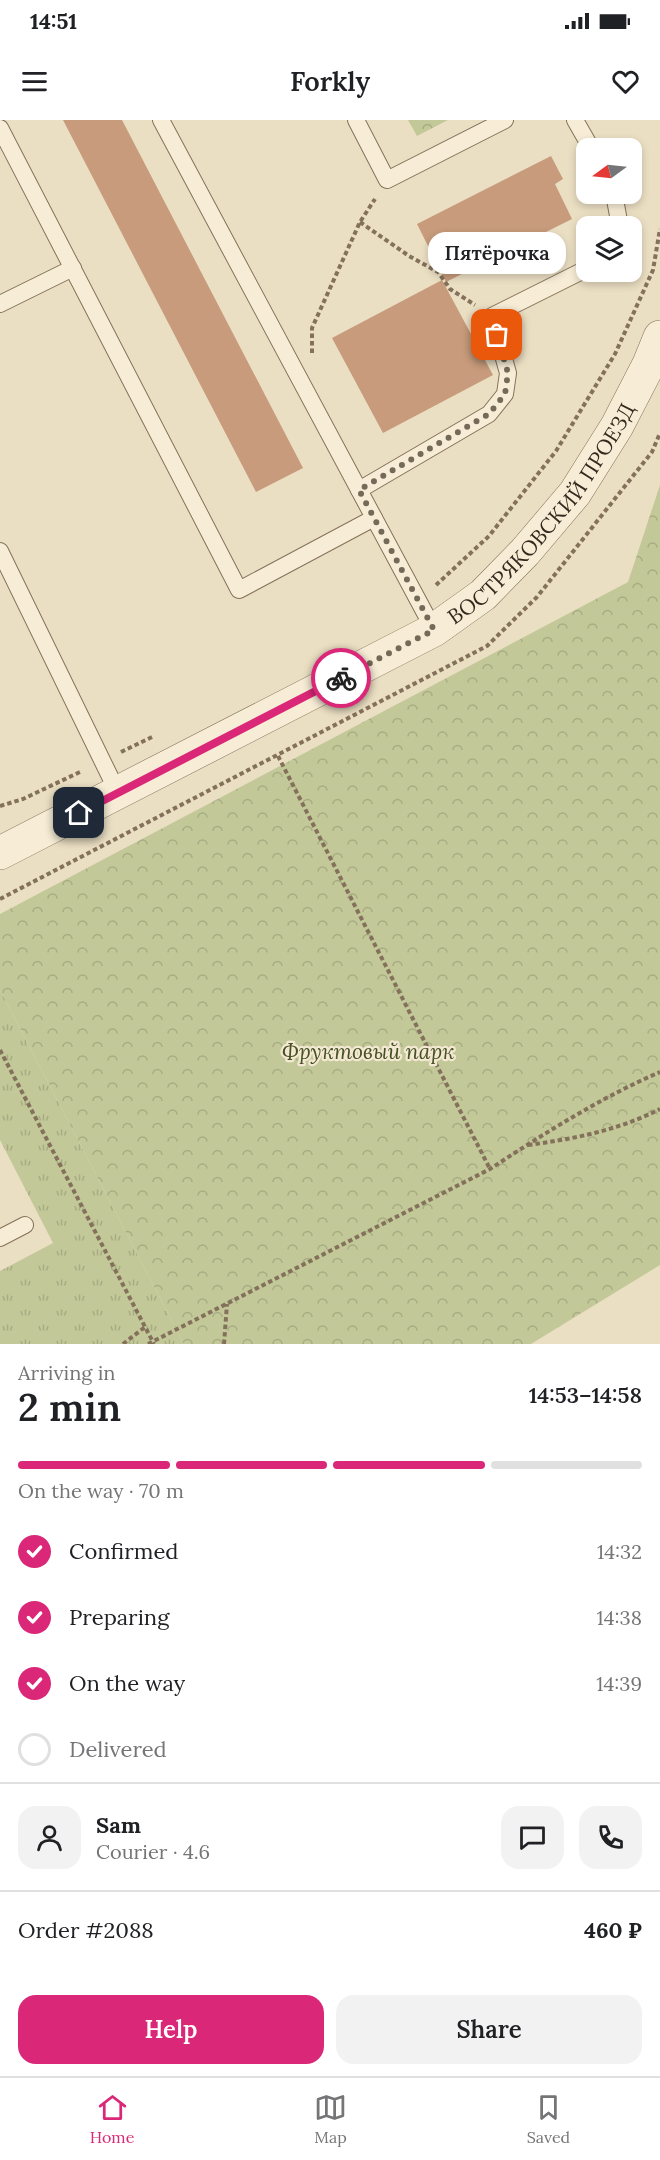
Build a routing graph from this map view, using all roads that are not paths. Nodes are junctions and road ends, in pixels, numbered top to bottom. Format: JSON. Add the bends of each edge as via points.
{"nodes":[{"id":1,"x":161,"y":120,"type":"edge"},
{"id":2,"x":356,"y":120,"type":"edge"},
{"id":3,"x":504,"y":120,"type":"edge"},
{"id":4,"x":575,"y":120,"type":"edge"},
{"id":5,"x":0,"y":128,"type":"edge"},
{"id":6,"x":585,"y":138,"type":"edge"},
{"id":7,"x":73,"y":268,"type":"junction"},
{"id":8,"x":576,"y":274,"type":"edge"},
{"id":9,"x":0,"y":304,"type":"edge"},
{"id":10,"x":660,"y":337,"type":"edge"},
{"id":11,"x":359,"y":490,"type":"junction"},
{"id":12,"x":374,"y":518,"type":"junction"},
{"id":13,"x":0,"y":551,"type":"edge"},
{"id":14,"x":434,"y":630,"type":"junction"},
{"id":15,"x":118,"y":793,"type":"junction"},
{"id":16,"x":0,"y":853,"type":"edge"},
{"id":17,"x":25,"y":1225,"type":"dead end"},
{"id":18,"x":0,"y":1238,"type":"edge"}],
"edges":[{"from":1,"to":11,"type":"lane"},
{"from":2,"to":3,"type":"lane","via":[[387,180]]},
{"from":4,"to":6,"type":"lane"},
{"from":5,"to":7,"type":"lane"},
{"from":7,"to":9,"type":"lane"},
{"from":7,"to":12,"type":"lane","via":[[239,590]]},
{"from":8,"to":11,"type":"lane","via":[[492,316],[508,373],[505,394],[489,414]]},
{"from":10,"to":14,"type":"street","name":"ВОСТРЯКОВСКИЙ ПРОЕЗД","via":[[617,426],[575,493],[483,595]]},
{"from":11,"to":12,"type":"lane"},
{"from":12,"to":14,"type":"lane"},
{"from":13,"to":15,"type":"lane"},
{"from":14,"to":15,"type":"street","name":"ВОСТРЯКОВСКИЙ ПРОЕЗД"},
{"from":15,"to":16,"type":"street","name":"ВОСТРЯКОВСКИЙ ПРОЕЗД"},
{"from":17,"to":18,"type":"lane"}]}
